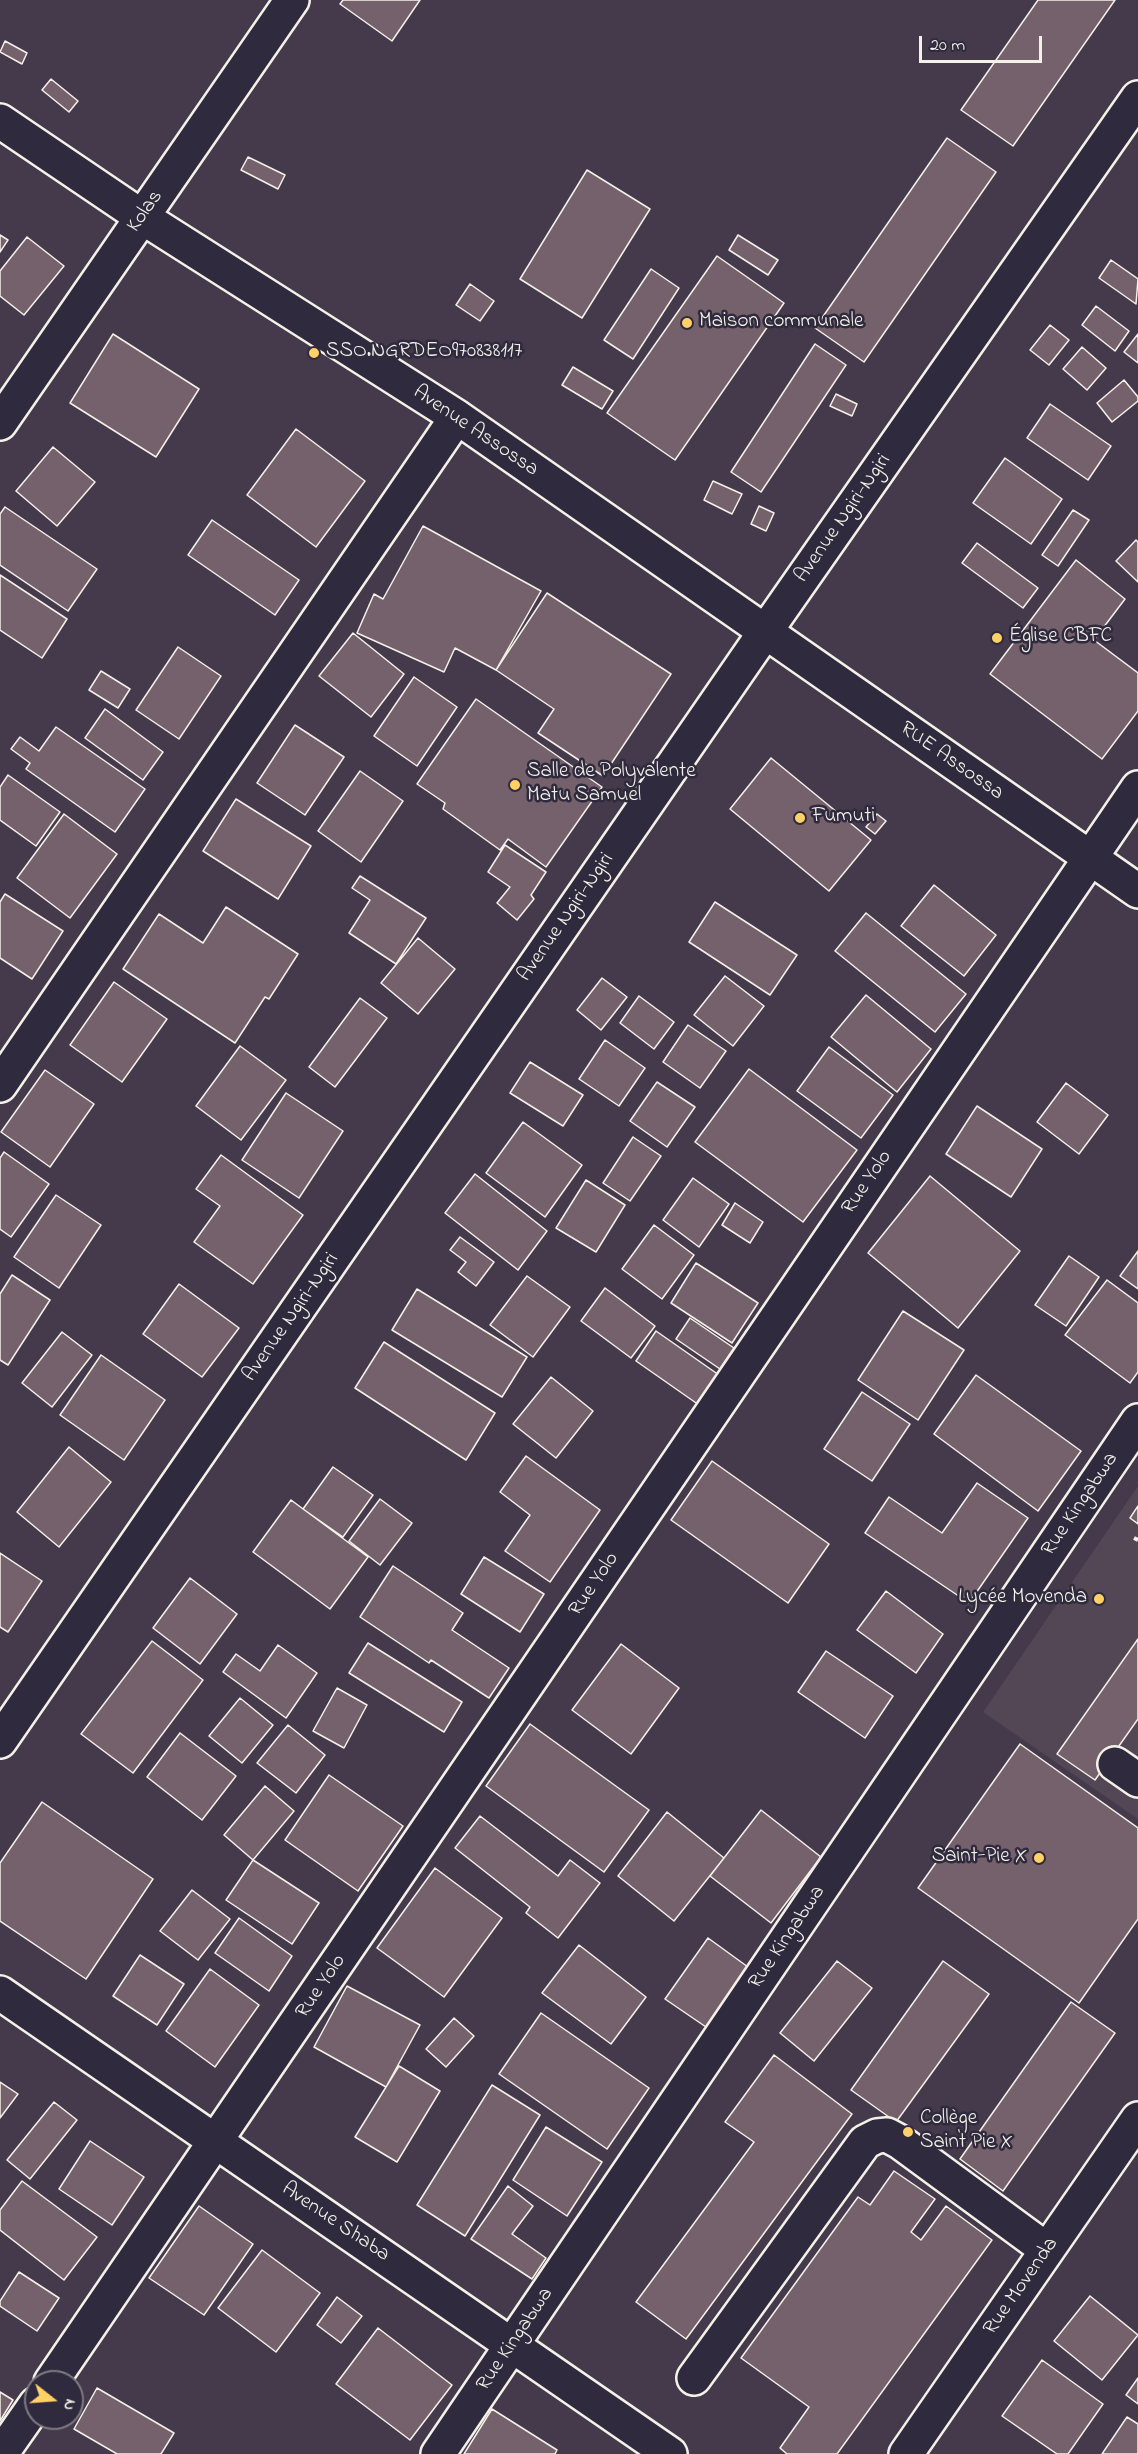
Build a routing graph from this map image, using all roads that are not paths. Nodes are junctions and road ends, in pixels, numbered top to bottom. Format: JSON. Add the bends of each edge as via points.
{"nodes":[{"id":1,"x":292,"y":0,"type":"edge"},
{"id":2,"x":1138,"y":98,"type":"edge"},
{"id":3,"x":0,"y":121,"type":"edge"},
{"id":4,"x":142,"y":217,"type":"junction"},
{"id":5,"x":457,"y":417,"type":"junction"},
{"id":6,"x":0,"y":423,"type":"edge"},
{"id":7,"x":765,"y":632,"type":"junction"},
{"id":8,"x":1138,"y":788,"type":"edge"},
{"id":9,"x":1090,"y":858,"type":"junction"},
{"id":10,"x":1138,"y":891,"type":"edge"},
{"id":11,"x":0,"y":1084,"type":"edge"},
{"id":12,"x":1138,"y":1421,"type":"edge"},
{"id":13,"x":0,"y":1741,"type":"edge"},
{"id":14,"x":0,"y":1993,"type":"edge"},
{"id":15,"x":1138,"y":2119,"type":"edge"},
{"id":16,"x":216,"y":2143,"type":"junction"},
{"id":17,"x":1047,"y":2250,"type":"junction"},
{"id":18,"x":513,"y":2344,"type":"junction"},
{"id":19,"x":59,"y":2370,"type":"edge"},
{"id":20,"x":694,"y":2379,"type":"dead end"},
{"id":21,"x":24,"y":2421,"type":"edge"},
{"id":22,"x":1,"y":2454,"type":"edge"},
{"id":23,"x":438,"y":2454,"type":"edge"},
{"id":24,"x":670,"y":2454,"type":"edge"},
{"id":25,"x":906,"y":2454,"type":"edge"}],
"edges":[{"from":1,"to":4,"type":"street","name":"Kolas"},
{"from":2,"to":7,"type":"street","name":"Avenue Ngiri-Ngiri"},
{"from":3,"to":4,"type":"street","name":"Avenue Assossa"},
{"from":4,"to":5,"type":"street","name":"Avenue Assossa"},
{"from":4,"to":6,"type":"street","name":"Kolas"},
{"from":5,"to":7,"type":"street","name":"Avenue Assossa"},
{"from":5,"to":11,"type":"street"},
{"from":7,"to":9,"type":"street","name":"RUE Assossa"},
{"from":7,"to":13,"type":"street","name":"Avenue Ngiri-Ngiri"},
{"from":8,"to":9,"type":"street","name":"Rue Yolo"},
{"from":9,"to":10,"type":"street","name":"RUE Assossa"},
{"from":9,"to":16,"type":"street","name":"Rue Yolo"},
{"from":12,"to":18,"type":"street","name":"Rue Kingabwa"},
{"from":14,"to":16,"type":"street","name":"Avenue Shaba"},
{"from":15,"to":17,"type":"street","name":"Rue Movenda"},
{"from":16,"to":18,"type":"street","name":"Avenue Shaba"},
{"from":16,"to":19,"type":"street","name":"Rue Yolo"},
{"from":17,"to":20,"type":"street","via":[[900,2142],[887,2135],[877,2136],[865,2142]]},
{"from":17,"to":25,"type":"street","name":"Rue Movenda"},
{"from":18,"to":23,"type":"street","name":"Rue Kingabwa"},
{"from":18,"to":24,"type":"street","name":"Avenue Shaba"},
{"from":21,"to":22,"type":"street"}]}
